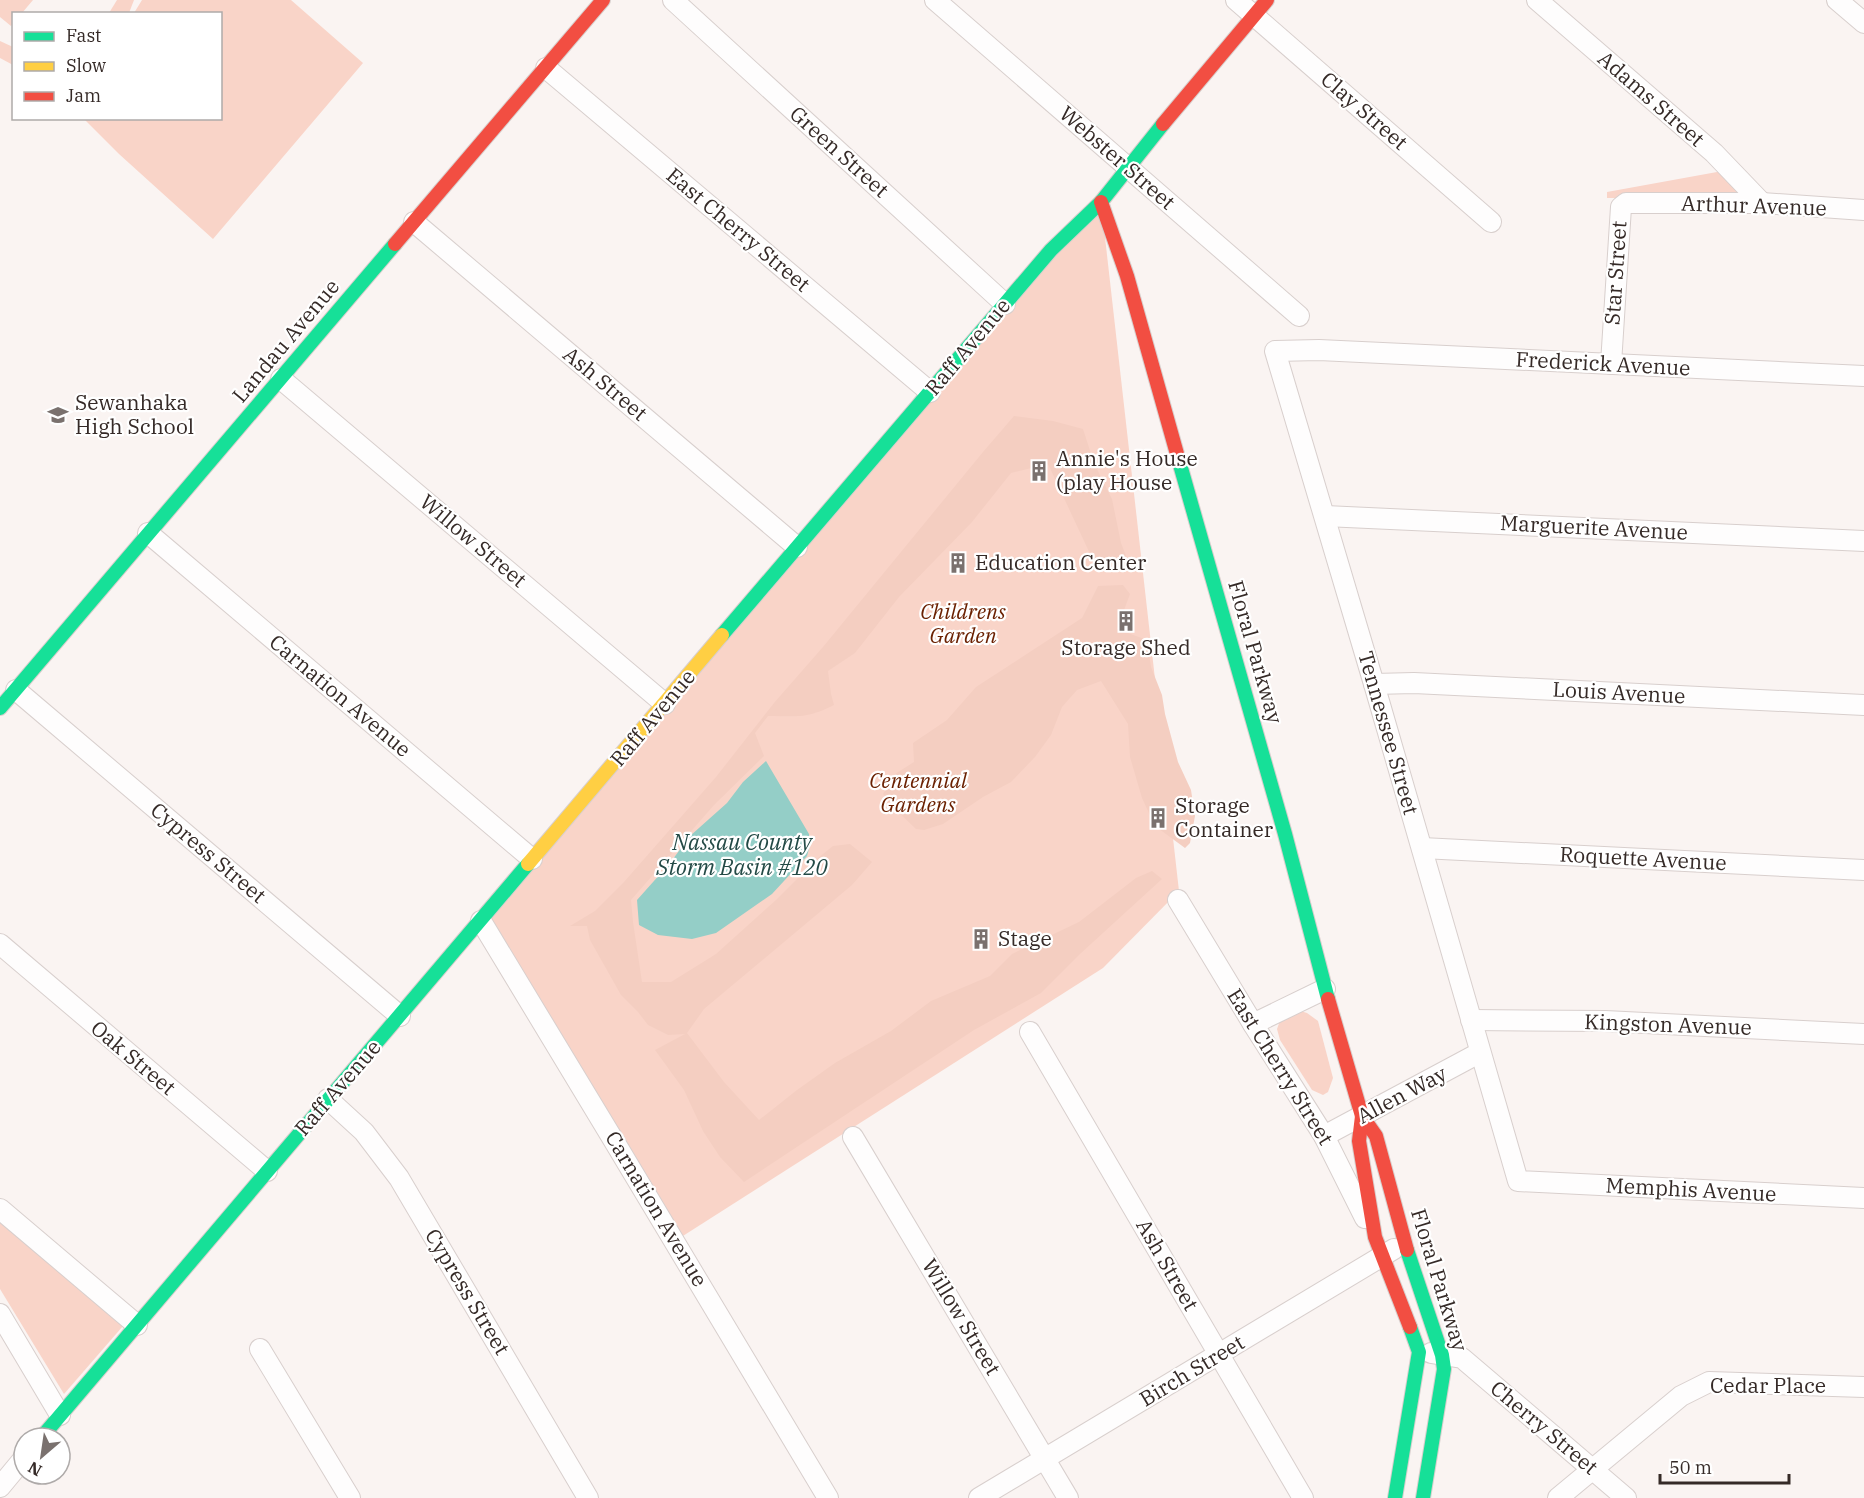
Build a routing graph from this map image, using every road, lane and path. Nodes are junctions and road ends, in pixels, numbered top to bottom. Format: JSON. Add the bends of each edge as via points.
{"nodes":[{"id":1,"x":603,"y":0,"type":"edge"},
{"id":2,"x":673,"y":0,"type":"edge"},
{"id":3,"x":935,"y":0,"type":"edge"},
{"id":4,"x":1236,"y":0,"type":"edge"},
{"id":5,"x":1268,"y":0,"type":"edge"},
{"id":6,"x":1537,"y":0,"type":"edge"},
{"id":7,"x":1837,"y":0,"type":"edge"},
{"id":8,"x":1254,"y":16,"type":"junction"},
{"id":9,"x":1864,"y":23,"type":"edge"},
{"id":10,"x":546,"y":68,"type":"junction"},
{"id":11,"x":1128,"y":167,"type":"junction"},
{"id":12,"x":1101,"y":202,"type":"junction"},
{"id":13,"x":1762,"y":202,"type":"junction"},
{"id":14,"x":1644,"y":203,"type":"joint"},
{"id":15,"x":1864,"y":210,"type":"edge"},
{"id":16,"x":414,"y":222,"type":"junction"},
{"id":17,"x":1491,"y":222,"type":"dead end"},
{"id":18,"x":1005,"y":304,"type":"junction"},
{"id":19,"x":1299,"y":315,"type":"dead end"},
{"id":20,"x":1343,"y":351,"type":"joint"},
{"id":21,"x":1611,"y":364,"type":"junction"},
{"id":22,"x":1864,"y":376,"type":"edge"},
{"id":23,"x":281,"y":379,"type":"junction"},
{"id":24,"x":930,"y":392,"type":"junction"},
{"id":25,"x":1324,"y":516,"type":"junction"},
{"id":26,"x":148,"y":533,"type":"junction"},
{"id":27,"x":1864,"y":541,"type":"edge"},
{"id":28,"x":797,"y":547,"type":"junction"},
{"id":29,"x":1374,"y":684,"type":"junction"},
{"id":30,"x":16,"y":690,"type":"junction"},
{"id":31,"x":665,"y":704,"type":"junction"},
{"id":32,"x":1864,"y":705,"type":"edge"},
{"id":33,"x":0,"y":708,"type":"edge"},
{"id":34,"x":1422,"y":848,"type":"junction"},
{"id":35,"x":531,"y":860,"type":"junction"},
{"id":36,"x":1864,"y":870,"type":"edge"},
{"id":37,"x":1178,"y":900,"type":"dead end"},
{"id":38,"x":481,"y":921,"type":"junction"},
{"id":39,"x":0,"y":944,"type":"edge"},
{"id":40,"x":1325,"y":989,"type":"junction"},
{"id":41,"x":400,"y":1016,"type":"junction"},
{"id":42,"x":1471,"y":1020,"type":"junction"},
{"id":43,"x":1253,"y":1024,"type":"junction"},
{"id":44,"x":1030,"y":1032,"type":"dead end"},
{"id":45,"x":1864,"y":1034,"type":"edge"},
{"id":46,"x":1479,"y":1053,"type":"junction"},
{"id":47,"x":328,"y":1099,"type":"junction"},
{"id":48,"x":1362,"y":1116,"type":"junction"},
{"id":49,"x":1324,"y":1136,"type":"junction"},
{"id":50,"x":854,"y":1137,"type":"dead end"},
{"id":51,"x":267,"y":1171,"type":"junction"},
{"id":52,"x":1518,"y":1181,"type":"joint"},
{"id":53,"x":1864,"y":1198,"type":"edge"},
{"id":54,"x":0,"y":1209,"type":"edge"},
{"id":55,"x":1375,"y":1237,"type":"junction"},
{"id":56,"x":1404,"y":1243,"type":"junction"},
{"id":57,"x":1383,"y":1255,"type":"junction"},
{"id":58,"x":0,"y":1314,"type":"edge"},
{"id":59,"x":137,"y":1325,"type":"junction"},
{"id":60,"x":260,"y":1348,"type":"dead end"},
{"id":61,"x":1419,"y":1352,"type":"junction"},
{"id":62,"x":1220,"y":1355,"type":"junction"},
{"id":63,"x":1442,"y":1355,"type":"junction"},
{"id":64,"x":1864,"y":1387,"type":"edge"},
{"id":65,"x":60,"y":1415,"type":"junction"},
{"id":66,"x":51,"y":1426,"type":"edge"},
{"id":67,"x":1045,"y":1459,"type":"junction"},
{"id":68,"x":1592,"y":1469,"type":"junction"},
{"id":69,"x":12,"y":1472,"type":"edge"},
{"id":70,"x":0,"y":1486,"type":"edge"},
{"id":71,"x":350,"y":1498,"type":"edge"},
{"id":72,"x":588,"y":1498,"type":"edge"},
{"id":73,"x":828,"y":1498,"type":"edge"},
{"id":74,"x":979,"y":1498,"type":"edge"},
{"id":75,"x":1068,"y":1498,"type":"edge"},
{"id":76,"x":1303,"y":1498,"type":"edge"},
{"id":77,"x":1395,"y":1498,"type":"edge"},
{"id":78,"x":1423,"y":1498,"type":"edge"},
{"id":79,"x":1558,"y":1498,"type":"edge"},
{"id":80,"x":1626,"y":1498,"type":"edge"}],
"edges":[{"from":1,"to":10,"type":"street","name":"Landau Avenue"},
{"from":2,"to":18,"type":"street","name":"Green Street"},
{"from":3,"to":11,"type":"street","name":"Webster Street"},
{"from":4,"to":8,"type":"street","name":"Clay Street"},
{"from":5,"to":8,"type":"street","name":"Raff Avenue"},
{"from":6,"to":13,"type":"street","name":"Adams Street","via":[[1714,153]]},
{"from":7,"to":9,"type":"street"},
{"from":8,"to":11,"type":"street","name":"Raff Avenue"},
{"from":8,"to":17,"type":"street","name":"Clay Street"},
{"from":10,"to":16,"type":"street","name":"Landau Avenue"},
{"from":10,"to":24,"type":"street","name":"East Cherry Street"},
{"from":11,"to":12,"type":"street","name":"Raff Avenue"},
{"from":11,"to":19,"type":"street","name":"Webster Street"},
{"from":12,"to":18,"type":"street","name":"Raff Avenue","via":[[1051,250]]},
{"from":12,"to":40,"type":"street","name":"Floral Parkway","via":[[1127,276]]},
{"from":13,"to":14,"type":"street","name":"Arthur Avenue"},
{"from":13,"to":15,"type":"street","name":"Arthur Avenue"},
{"from":14,"to":21,"type":"street","name":"Star Street","via":[[1626,203],[1621,207]]},
{"from":16,"to":23,"type":"street","name":"Landau Avenue"},
{"from":16,"to":28,"type":"street","name":"Ash Street"},
{"from":18,"to":24,"type":"street","name":"Raff Avenue"},
{"from":20,"to":21,"type":"street","name":"Frederick Avenue"},
{"from":20,"to":25,"type":"street","name":"Tennessee Street","via":[[1275,351]]},
{"from":21,"to":22,"type":"street","name":"Frederick Avenue"},
{"from":23,"to":26,"type":"street","name":"Landau Avenue"},
{"from":23,"to":31,"type":"street","name":"Willow Street"},
{"from":24,"to":28,"type":"street","name":"Raff Avenue"},
{"from":25,"to":27,"type":"street","name":"Marguerite Avenue"},
{"from":25,"to":29,"type":"street","name":"Tennessee Street"},
{"from":26,"to":30,"type":"street","name":"Landau Avenue"},
{"from":26,"to":35,"type":"street","name":"Carnation Avenue"},
{"from":28,"to":31,"type":"street","name":"Raff Avenue"},
{"from":29,"to":32,"type":"street","name":"Louis Avenue"},
{"from":29,"to":34,"type":"street","name":"Tennessee Street"},
{"from":30,"to":33,"type":"street","name":"Landau Avenue"},
{"from":30,"to":41,"type":"street","name":"Cypress Street"},
{"from":31,"to":35,"type":"street","name":"Raff Avenue"},
{"from":34,"to":36,"type":"street","name":"Roquette Avenue"},
{"from":34,"to":42,"type":"street","name":"Tennessee Street"},
{"from":35,"to":38,"type":"street","name":"Raff Avenue"},
{"from":37,"to":43,"type":"street","name":"East Cherry Street"},
{"from":38,"to":41,"type":"street","name":"Raff Avenue"},
{"from":38,"to":73,"type":"street","name":"Carnation Avenue"},
{"from":39,"to":51,"type":"street","name":"Oak Street"},
{"from":40,"to":43,"type":"street"},
{"from":40,"to":48,"type":"street","name":"Floral Parkway"},
{"from":41,"to":47,"type":"street","name":"Raff Avenue"},
{"from":42,"to":45,"type":"street","name":"Kingston Avenue","via":[[1605,1021]]},
{"from":42,"to":46,"type":"street","name":"Tennessee Street"},
{"from":43,"to":49,"type":"street","name":"East Cherry Street"},
{"from":44,"to":62,"type":"street","name":"Ash Street"},
{"from":46,"to":48,"type":"street","name":"Allen Way"},
{"from":46,"to":52,"type":"street","name":"Tennessee Street"},
{"from":47,"to":51,"type":"street","name":"Raff Avenue"},
{"from":47,"to":72,"type":"street","name":"Cypress Street","via":[[364,1132],[399,1178]]},
{"from":48,"to":49,"type":"street","name":"Allen Way"},
{"from":48,"to":55,"type":"street","name":"Floral Parkway","via":[[1359,1141]]},
{"from":48,"to":56,"type":"street","name":"Floral Parkway","via":[[1376,1136]]},
{"from":49,"to":55,"type":"street","name":"East Cherry Street"},
{"from":50,"to":67,"type":"street","name":"Willow Street"},
{"from":51,"to":59,"type":"street","name":"Raff Avenue"},
{"from":52,"to":53,"type":"street","name":"Memphis Avenue"},
{"from":54,"to":59,"type":"street"},
{"from":55,"to":57,"type":"street","name":"Floral Parkway"},
{"from":56,"to":57,"type":"street","name":"Birch Street"},
{"from":56,"to":63,"type":"street","name":"Floral Parkway"},
{"from":57,"to":61,"type":"street","name":"Floral Parkway"},
{"from":57,"to":62,"type":"street","name":"Birch Street"},
{"from":58,"to":65,"type":"street"},
{"from":59,"to":65,"type":"street","name":"Raff Avenue"},
{"from":60,"to":71,"type":"street"},
{"from":61,"to":63,"type":"street"},
{"from":61,"to":77,"type":"street","name":"Floral Parkway"},
{"from":62,"to":67,"type":"street","name":"Birch Street"},
{"from":62,"to":76,"type":"street","name":"Ash Street"},
{"from":63,"to":68,"type":"street","name":"Cherry Street","via":[[1462,1358]]},
{"from":63,"to":78,"type":"street","name":"Floral Parkway","via":[[1444,1369]]},
{"from":64,"to":68,"type":"street","name":"Cedar Place","via":[[1709,1382],[1681,1396]]},
{"from":65,"to":66,"type":"street","name":"Raff Avenue"},
{"from":67,"to":74,"type":"street","name":"Birch Street"},
{"from":67,"to":75,"type":"street","name":"Willow Street"},
{"from":68,"to":79,"type":"street","name":"Cedar Place"},
{"from":68,"to":80,"type":"street","name":"Cherry Street"},
{"from":69,"to":70,"type":"street"}]}
